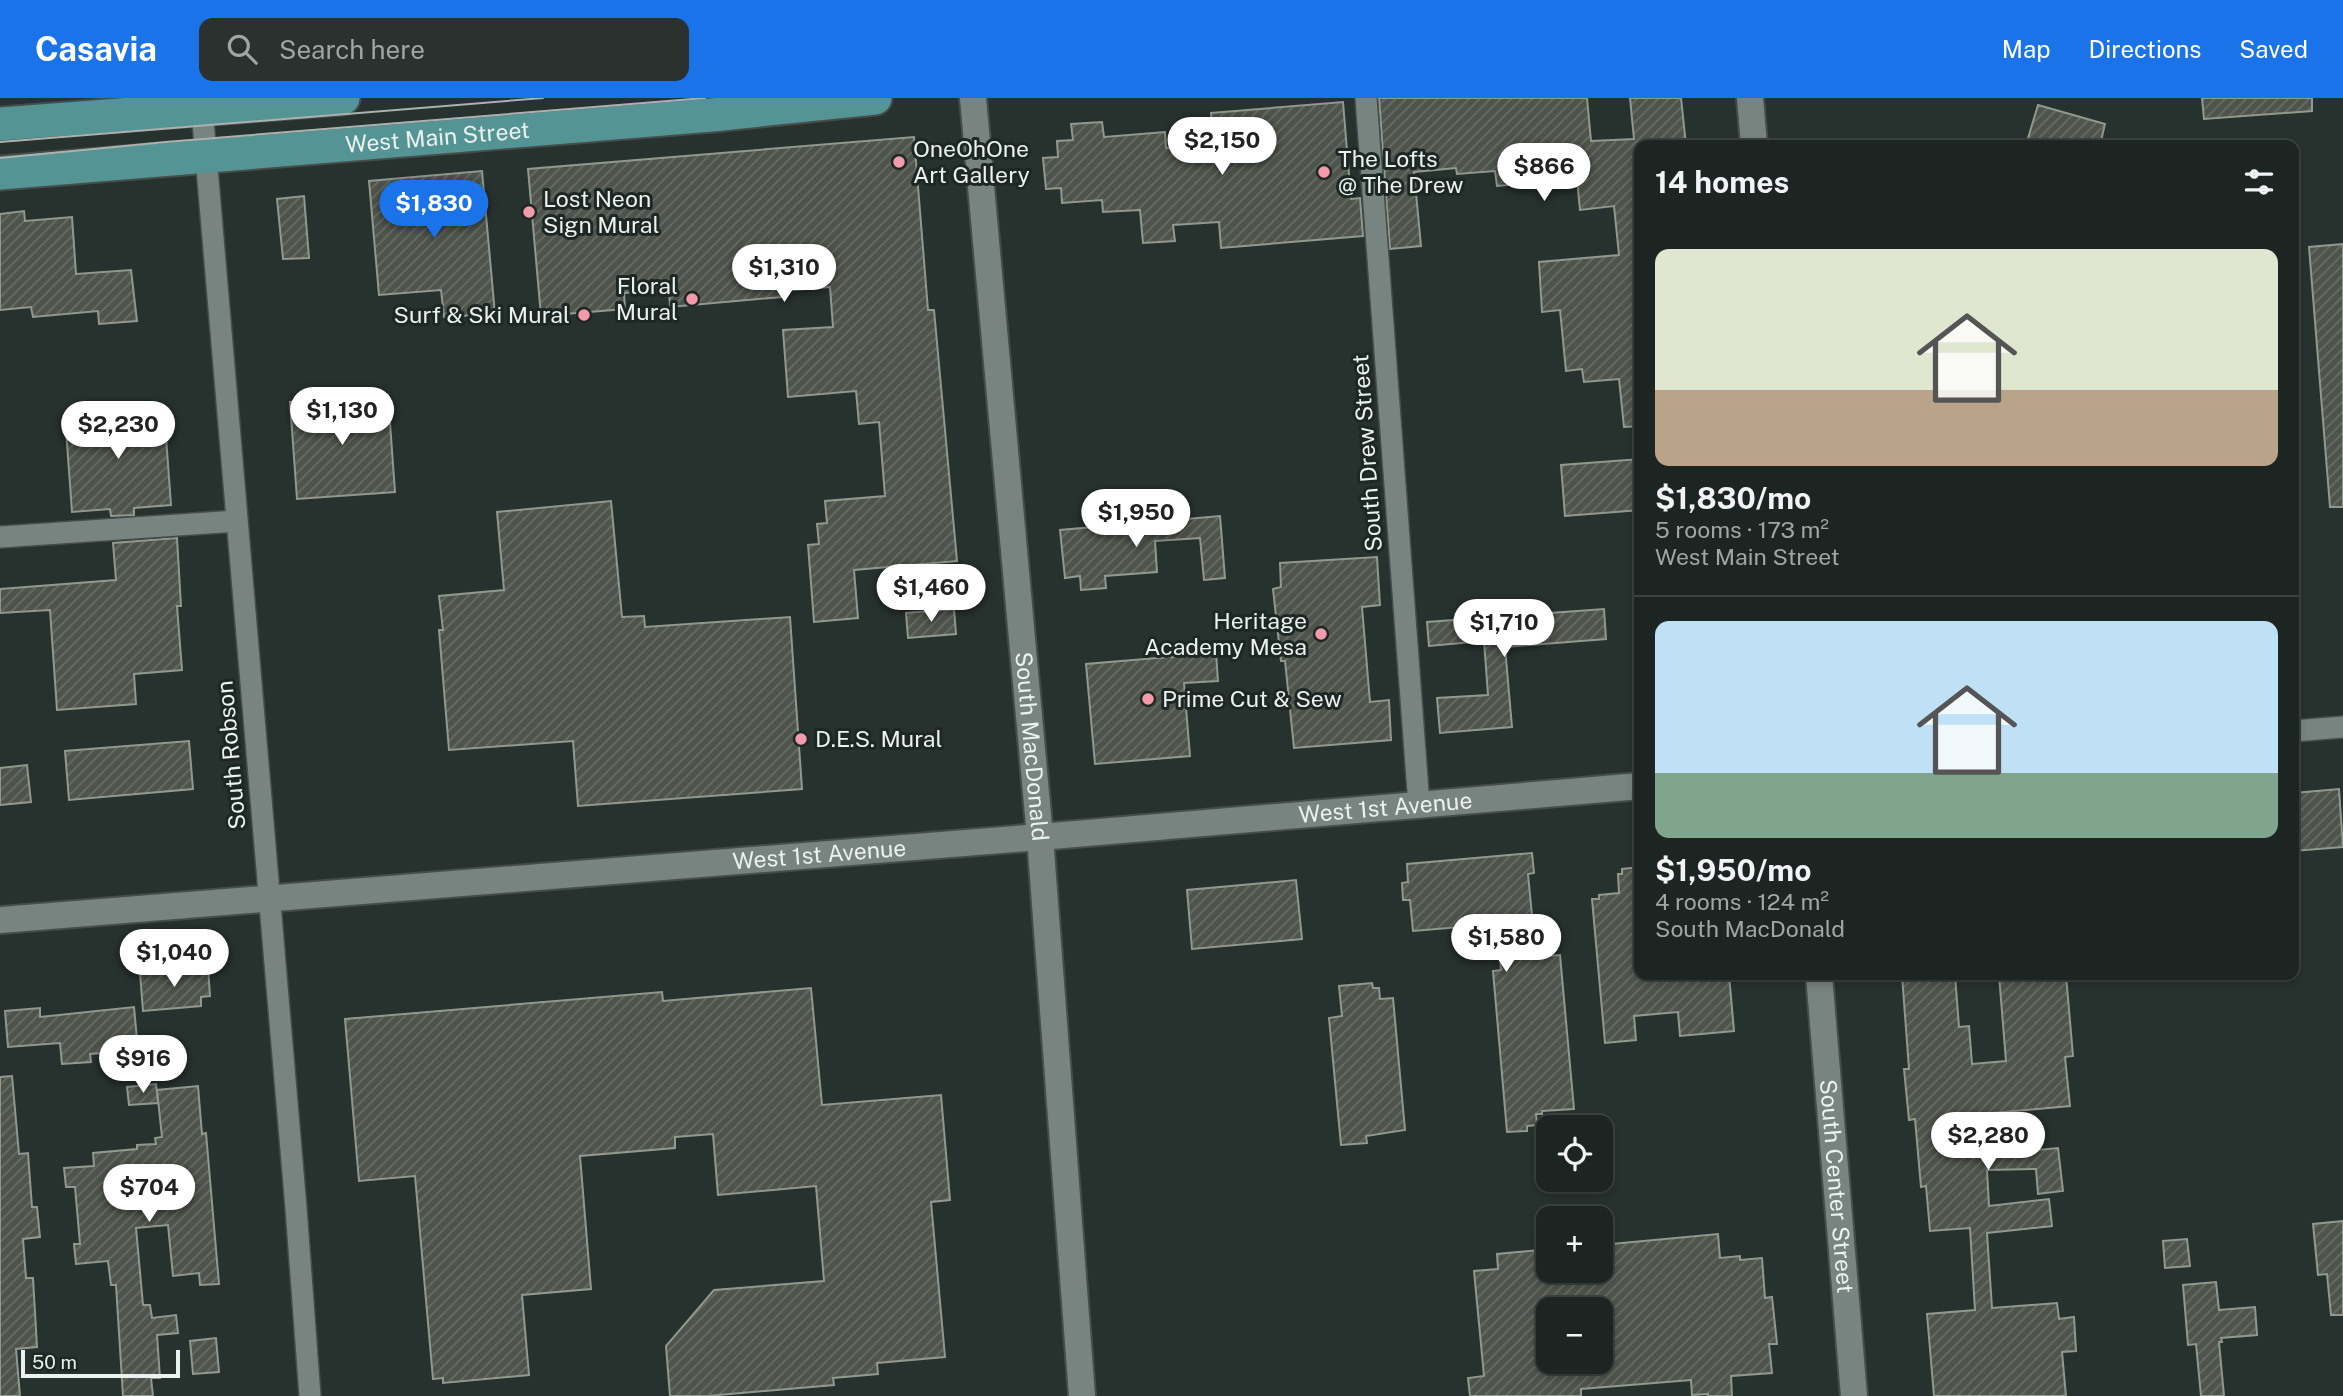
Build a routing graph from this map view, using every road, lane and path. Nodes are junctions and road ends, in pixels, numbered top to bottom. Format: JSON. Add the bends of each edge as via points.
{"nodes":[{"id":1,"x":343,"y":98,"type":"edge"},
{"id":2,"x":874,"y":98,"type":"edge"},
{"id":3,"x":973,"y":98,"type":"edge"},
{"id":4,"x":1366,"y":98,"type":"edge"},
{"id":5,"x":1750,"y":98,"type":"edge"},
{"id":6,"x":201,"y":104,"type":"edge"},
{"id":7,"x":0,"y":124,"type":"edge"},
{"id":8,"x":1754,"y":140,"type":"edge"},
{"id":9,"x":205,"y":155,"type":"junction"},
{"id":10,"x":0,"y":173,"type":"edge"},
{"id":11,"x":237,"y":521,"type":"junction"},
{"id":12,"x":0,"y":537,"type":"edge"},
{"id":13,"x":2343,"y":727,"type":"edge"},
{"id":14,"x":2299,"y":731,"type":"edge"},
{"id":15,"x":1634,"y":787,"type":"edge"},
{"id":16,"x":1419,"y":805,"type":"junction"},
{"id":17,"x":1040,"y":837,"type":"junction"},
{"id":18,"x":270,"y":897,"type":"junction"},
{"id":19,"x":0,"y":920,"type":"edge"},
{"id":20,"x":1819,"y":980,"type":"edge"},
{"id":21,"x":310,"y":1396,"type":"edge"},
{"id":22,"x":1082,"y":1396,"type":"edge"},
{"id":23,"x":1854,"y":1396,"type":"edge"}],
"edges":[{"from":1,"to":6,"type":"main road","name":"West Main Street"},
{"from":2,"to":9,"type":"main road","name":"West Main Street"},
{"from":3,"to":17,"type":"street","name":"South MacDonald"},
{"from":4,"to":16,"type":"street","name":"South Drew Street"},
{"from":5,"to":8,"type":"street"},
{"from":6,"to":7,"type":"main road","name":"West Main Street"},
{"from":6,"to":9,"type":"street","name":"South Robson"},
{"from":9,"to":10,"type":"main road","name":"West Main Street"},
{"from":9,"to":11,"type":"street","name":"South Robson"},
{"from":11,"to":12,"type":"street"},
{"from":11,"to":18,"type":"street","name":"South Robson"},
{"from":13,"to":14,"type":"street"},
{"from":15,"to":16,"type":"street","name":"West 1st Avenue"},
{"from":16,"to":17,"type":"street","name":"West 1st Avenue"},
{"from":17,"to":18,"type":"street","name":"West 1st Avenue"},
{"from":17,"to":22,"type":"street","name":"South MacDonald"},
{"from":18,"to":19,"type":"street","name":"West 1st Avenue"},
{"from":18,"to":21,"type":"street","name":"South Robson"},
{"from":20,"to":23,"type":"street","name":"South Center Street"}]}
